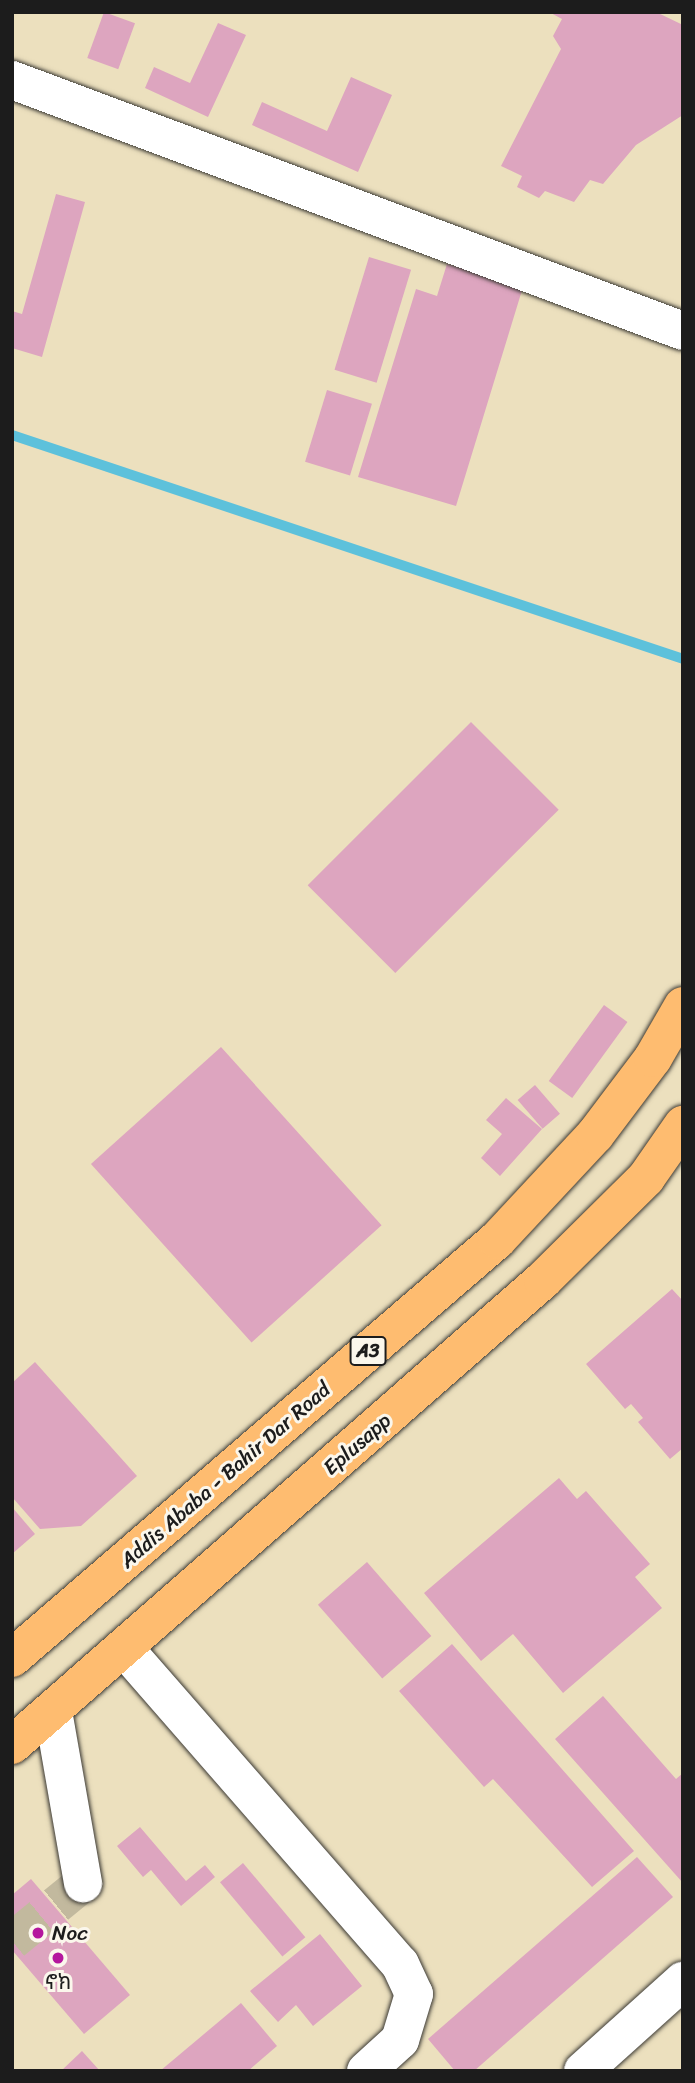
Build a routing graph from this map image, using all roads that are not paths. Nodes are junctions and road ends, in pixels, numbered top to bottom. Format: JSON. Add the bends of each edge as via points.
{"nodes":[{"id":1,"x":12,"y":80,"type":"edge"},
{"id":2,"x":683,"y":331,"type":"edge"},
{"id":3,"x":683,"y":1006,"type":"edge"},
{"id":4,"x":683,"y":1125,"type":"edge"},
{"id":5,"x":124,"y":1648,"type":"junction"},
{"id":6,"x":12,"y":1658,"type":"edge"},
{"id":7,"x":52,"y":1711,"type":"junction"},
{"id":8,"x":12,"y":1745,"type":"edge"},
{"id":9,"x":83,"y":1883,"type":"dead end"},
{"id":10,"x":683,"y":1981,"type":"edge"},
{"id":11,"x":366,"y":2071,"type":"edge"},
{"id":12,"x":583,"y":2071,"type":"edge"}],
"edges":[{"from":1,"to":2,"type":"street"},
{"from":3,"to":6,"type":"highway","name":"Addis Ababa - Bahir Dar Road","number":"A3","via":[[653,1058],[595,1135],[497,1240]]},
{"from":4,"to":5,"type":"highway","name":"Eplusapp","via":[[646,1178],[543,1280]]},
{"from":5,"to":7,"type":"highway","name":"Eplusapp"},
{"from":5,"to":11,"type":"street","via":[[400,1964],[414,1994],[400,2040]]},
{"from":7,"to":8,"type":"highway","name":"Eplusapp"},
{"from":7,"to":9,"type":"street"},
{"from":10,"to":12,"type":"street"}]}
